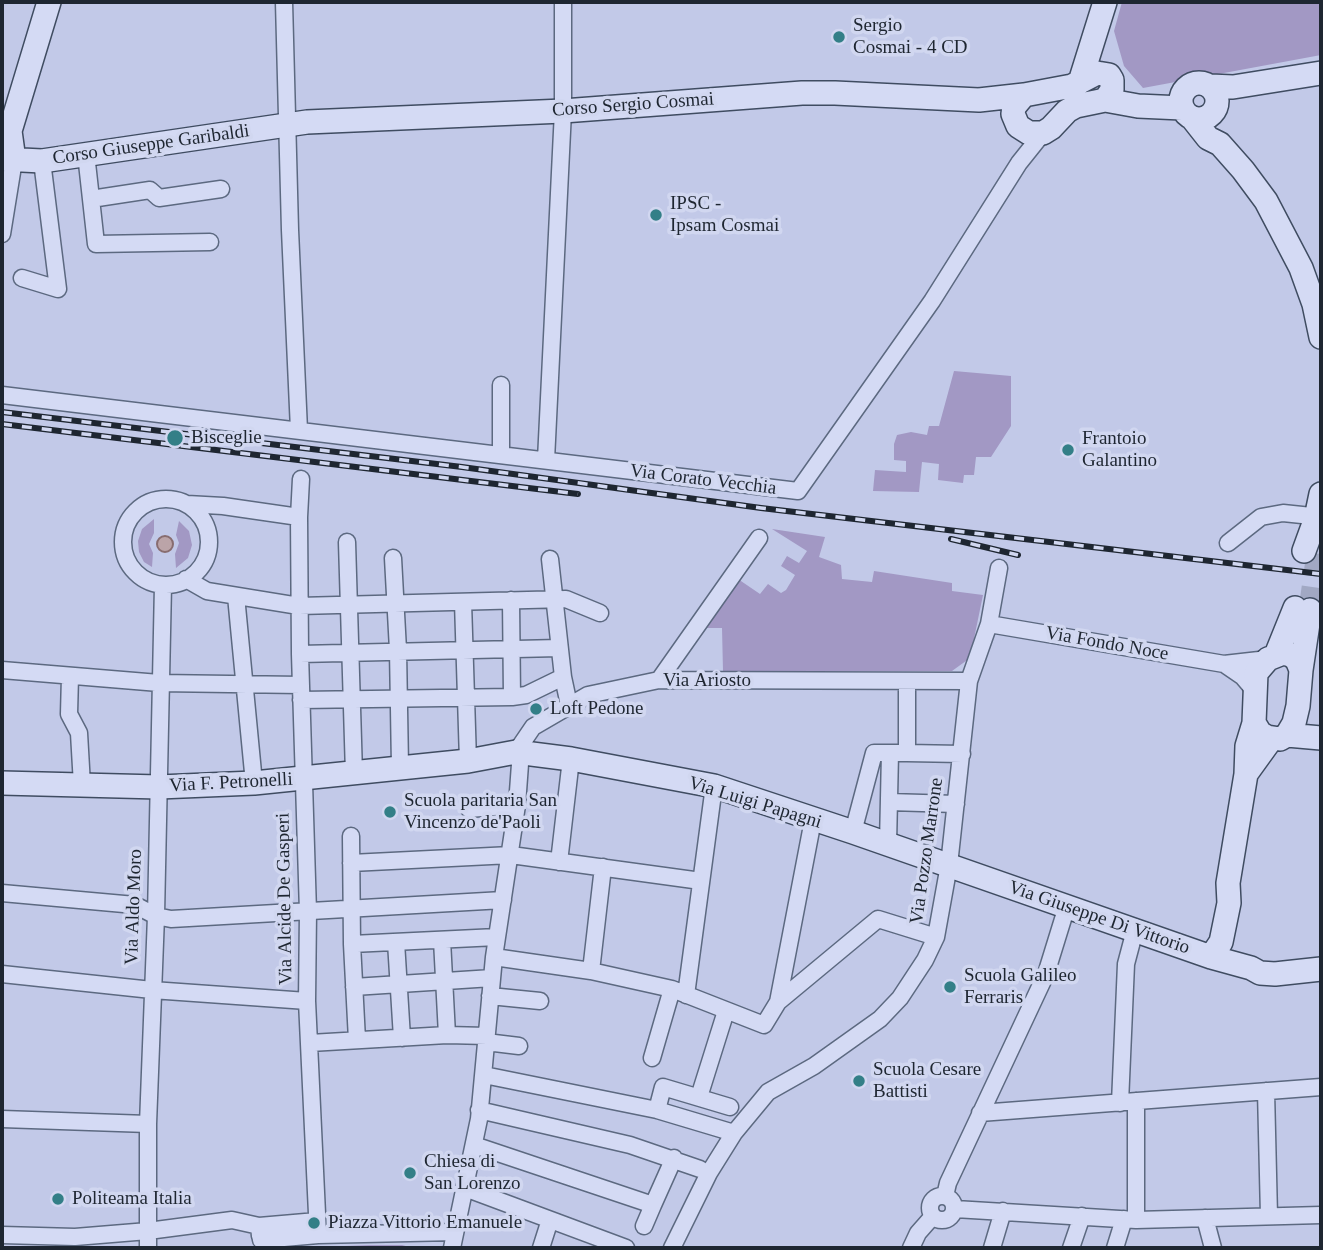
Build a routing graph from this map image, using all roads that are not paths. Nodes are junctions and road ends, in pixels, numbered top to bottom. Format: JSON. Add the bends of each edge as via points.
{"nodes":[{"id":1,"x":49,"y":2,"type":"edge"},
{"id":2,"x":284,"y":2,"type":"edge"},
{"id":3,"x":563,"y":2,"type":"edge"},
{"id":4,"x":1105,"y":2,"type":"edge"},
{"id":5,"x":1100,"y":26,"type":"junction"},
{"id":6,"x":1321,"y":74,"type":"edge"},
{"id":7,"x":1080,"y":82,"type":"junction"},
{"id":8,"x":1109,"y":85,"type":"junction"},
{"id":9,"x":1024,"y":95,"type":"junction"},
{"id":10,"x":979,"y":100,"type":"junction"},
{"id":11,"x":1205,"y":100,"type":"junction"},
{"id":12,"x":563,"y":111,"type":"junction"},
{"id":13,"x":1016,"y":123,"type":"junction"},
{"id":14,"x":287,"y":125,"type":"junction"},
{"id":15,"x":1043,"y":133,"type":"junction"},
{"id":16,"x":86,"y":154,"type":"junction"},
{"id":17,"x":42,"y":161,"type":"junction"},
{"id":18,"x":6,"y":162,"type":"edge"},
{"id":19,"x":1019,"y":163,"type":"junction"},
{"id":20,"x":221,"y":190,"type":"dead end"},
{"id":21,"x":91,"y":200,"type":"junction"},
{"id":22,"x":2,"y":234,"type":"edge"},
{"id":23,"x":211,"y":242,"type":"dead end"},
{"id":24,"x":22,"y":278,"type":"dead end"},
{"id":25,"x":1321,"y":337,"type":"edge"},
{"id":26,"x":501,"y":385,"type":"dead end"},
{"id":27,"x":2,"y":395,"type":"edge"},
{"id":28,"x":299,"y":430,"type":"junction"},
{"id":29,"x":501,"y":455,"type":"junction"},
{"id":30,"x":546,"y":460,"type":"junction"},
{"id":31,"x":301,"y":478,"type":"dead end"},
{"id":32,"x":1321,"y":494,"type":"edge"},
{"id":33,"x":186,"y":504,"type":"junction"},
{"id":34,"x":299,"y":517,"type":"junction"},
{"id":35,"x":1319,"y":518,"type":"edge"},
{"id":36,"x":759,"y":538,"type":"dead end"},
{"id":37,"x":347,"y":542,"type":"dead end"},
{"id":38,"x":1228,"y":543,"type":"dead end"},
{"id":39,"x":1311,"y":552,"type":"dead end"},
{"id":40,"x":393,"y":558,"type":"dead end"},
{"id":41,"x":550,"y":559,"type":"dead end"},
{"id":42,"x":999,"y":568,"type":"dead end"},
{"id":43,"x":186,"y":579,"type":"junction"},
{"id":44,"x":163,"y":584,"type":"junction"},
{"id":45,"x":236,"y":596,"type":"junction"},
{"id":46,"x":553,"y":599,"type":"junction"},
{"id":47,"x":511,"y":600,"type":"junction"},
{"id":48,"x":463,"y":602,"type":"junction"},
{"id":49,"x":395,"y":604,"type":"junction"},
{"id":50,"x":349,"y":605,"type":"junction"},
{"id":51,"x":299,"y":606,"type":"junction"},
{"id":52,"x":600,"y":613,"type":"dead end"},
{"id":53,"x":989,"y":624,"type":"junction"},
{"id":54,"x":559,"y":648,"type":"junction"},
{"id":55,"x":512,"y":649,"type":"junction"},
{"id":56,"x":398,"y":650,"type":"junction"},
{"id":57,"x":464,"y":650,"type":"junction"},
{"id":58,"x":349,"y":652,"type":"junction"},
{"id":59,"x":300,"y":654,"type":"junction"},
{"id":60,"x":1272,"y":657,"type":"junction"},
{"id":61,"x":1224,"y":664,"type":"junction"},
{"id":62,"x":2,"y":670,"type":"edge"},
{"id":63,"x":1301,"y":670,"type":"junction"},
{"id":64,"x":70,"y":676,"type":"junction"},
{"id":65,"x":563,"y":677,"type":"junction"},
{"id":66,"x":659,"y":680,"type":"junction"},
{"id":67,"x":907,"y":681,"type":"junction"},
{"id":68,"x":969,"y":681,"type":"junction"},
{"id":69,"x":159,"y":683,"type":"junction"},
{"id":70,"x":245,"y":684,"type":"junction"},
{"id":71,"x":1254,"y":690,"type":"junction"},
{"id":72,"x":301,"y":693,"type":"junction"},
{"id":73,"x":519,"y":696,"type":"junction"},
{"id":74,"x":465,"y":697,"type":"junction"},
{"id":75,"x":399,"y":698,"type":"junction"},
{"id":76,"x":351,"y":699,"type":"junction"},
{"id":77,"x":569,"y":705,"type":"junction"},
{"id":78,"x":1298,"y":706,"type":"junction"},
{"id":79,"x":1254,"y":723,"type":"junction"},
{"id":80,"x":1321,"y":736,"type":"edge"},
{"id":81,"x":1279,"y":737,"type":"junction"},
{"id":82,"x":516,"y":752,"type":"junction"},
{"id":83,"x":890,"y":753,"type":"junction"},
{"id":84,"x":961,"y":754,"type":"junction"},
{"id":85,"x":571,"y":759,"type":"junction"},
{"id":86,"x":468,"y":761,"type":"junction"},
{"id":87,"x":400,"y":767,"type":"junction"},
{"id":88,"x":354,"y":774,"type":"junction"},
{"id":89,"x":1246,"y":774,"type":"junction"},
{"id":90,"x":304,"y":780,"type":"junction"},
{"id":91,"x":2,"y":783,"type":"edge"},
{"id":92,"x":254,"y":783,"type":"junction"},
{"id":93,"x":82,"y":785,"type":"junction"},
{"id":94,"x":714,"y":786,"type":"junction"},
{"id":95,"x":159,"y":787,"type":"junction"},
{"id":96,"x":889,"y":802,"type":"junction"},
{"id":97,"x":956,"y":804,"type":"junction"},
{"id":98,"x":517,"y":805,"type":"junction"},
{"id":99,"x":469,"y":808,"type":"dead end"},
{"id":100,"x":813,"y":820,"type":"junction"},
{"id":101,"x":853,"y":832,"type":"junction"},
{"id":102,"x":351,"y":836,"type":"dead end"},
{"id":103,"x":888,"y":844,"type":"junction"},
{"id":104,"x":511,"y":855,"type":"junction"},
{"id":105,"x":559,"y":862,"type":"junction"},
{"id":106,"x":351,"y":863,"type":"junction"},
{"id":107,"x":949,"y":865,"type":"junction"},
{"id":108,"x":603,"y":867,"type":"junction"},
{"id":109,"x":701,"y":881,"type":"junction"},
{"id":110,"x":2,"y":893,"type":"edge"},
{"id":111,"x":503,"y":900,"type":"junction"},
{"id":112,"x":1067,"y":906,"type":"junction"},
{"id":113,"x":352,"y":908,"type":"junction"},
{"id":114,"x":308,"y":912,"type":"junction"},
{"id":115,"x":156,"y":916,"type":"junction"},
{"id":116,"x":1135,"y":930,"type":"junction"},
{"id":117,"x":497,"y":937,"type":"junction"},
{"id":118,"x":936,"y":937,"type":"junction"},
{"id":119,"x":442,"y":940,"type":"junction"},
{"id":120,"x":396,"y":942,"type":"junction"},
{"id":121,"x":352,"y":944,"type":"junction"},
{"id":122,"x":494,"y":957,"type":"junction"},
{"id":123,"x":1211,"y":957,"type":"junction"},
{"id":124,"x":1313,"y":969,"type":"edge"},
{"id":125,"x":591,"y":971,"type":"junction"},
{"id":126,"x":2,"y":974,"type":"edge"},
{"id":127,"x":492,"y":978,"type":"junction"},
{"id":128,"x":444,"y":981,"type":"junction"},
{"id":129,"x":399,"y":984,"type":"junction"},
{"id":130,"x":354,"y":987,"type":"junction"},
{"id":131,"x":152,"y":990,"type":"junction"},
{"id":132,"x":679,"y":992,"type":"junction"},
{"id":133,"x":490,"y":996,"type":"junction"},
{"id":134,"x":307,"y":1001,"type":"junction"},
{"id":135,"x":540,"y":1002,"type":"dead end"},
{"id":136,"x":778,"y":1002,"type":"junction"},
{"id":137,"x":726,"y":1011,"type":"junction"},
{"id":138,"x":447,"y":1035,"type":"junction"},
{"id":139,"x":402,"y":1038,"type":"junction"},
{"id":140,"x":486,"y":1039,"type":"junction"},
{"id":141,"x":357,"y":1040,"type":"junction"},
{"id":142,"x":310,"y":1043,"type":"junction"},
{"id":143,"x":519,"y":1046,"type":"dead end"},
{"id":144,"x":652,"y":1058,"type":"dead end"},
{"id":145,"x":484,"y":1075,"type":"junction"},
{"id":146,"x":1321,"y":1087,"type":"edge"},
{"id":147,"x":1266,"y":1091,"type":"junction"},
{"id":148,"x":699,"y":1097,"type":"junction"},
{"id":149,"x":1128,"y":1102,"type":"junction"},
{"id":150,"x":730,"y":1107,"type":"dead end"},
{"id":151,"x":479,"y":1110,"type":"junction"},
{"id":152,"x":657,"y":1110,"type":"junction"},
{"id":153,"x":980,"y":1113,"type":"junction"},
{"id":154,"x":2,"y":1119,"type":"edge"},
{"id":155,"x":148,"y":1124,"type":"junction"},
{"id":156,"x":734,"y":1133,"type":"junction"},
{"id":157,"x":474,"y":1145,"type":"junction"},
{"id":158,"x":677,"y":1159,"type":"junction"},
{"id":159,"x":700,"y":1169,"type":"dead end"},
{"id":160,"x":465,"y":1188,"type":"junction"},
{"id":161,"x":950,"y":1202,"type":"junction"},
{"id":162,"x":653,"y":1205,"type":"junction"},
{"id":163,"x":1003,"y":1211,"type":"junction"},
{"id":164,"x":1321,"y":1215,"type":"edge"},
{"id":165,"x":1082,"y":1216,"type":"junction"},
{"id":166,"x":1269,"y":1216,"type":"junction"},
{"id":167,"x":1205,"y":1218,"type":"junction"},
{"id":168,"x":1130,"y":1219,"type":"junction"},
{"id":169,"x":548,"y":1226,"type":"dead end"},
{"id":170,"x":644,"y":1226,"type":"dead end"},
{"id":171,"x":318,"y":1228,"type":"junction"},
{"id":172,"x":155,"y":1230,"type":"junction"},
{"id":173,"x":2,"y":1235,"type":"edge"},
{"id":174,"x":259,"y":1238,"type":"edge"},
{"id":175,"x":453,"y":1240,"type":"edge"},
{"id":176,"x":77,"y":1242,"type":"edge"},
{"id":177,"x":148,"y":1248,"type":"edge"},
{"id":178,"x":541,"y":1248,"type":"edge"},
{"id":179,"x":625,"y":1248,"type":"edge"},
{"id":180,"x":672,"y":1248,"type":"edge"},
{"id":181,"x":911,"y":1248,"type":"edge"},
{"id":182,"x":992,"y":1248,"type":"edge"},
{"id":183,"x":1071,"y":1248,"type":"edge"},
{"id":184,"x":1115,"y":1248,"type":"edge"},
{"id":185,"x":1213,"y":1248,"type":"edge"}],
"edges":[{"from":1,"to":18,"type":"main road","via":[[10,131]]},
{"from":2,"to":14,"type":"street"},
{"from":3,"to":12,"type":"street"},
{"from":4,"to":5,"type":"main road"},
{"from":5,"to":7,"type":"main road"},
{"from":5,"to":8,"type":"main road"},
{"from":6,"to":11,"type":"main road"},
{"from":7,"to":8,"type":"main road","name":"Corso Sergio Cosmai","via":[[1097,73]]},
{"from":7,"to":9,"type":"main road","name":"Corso Sergio Cosmai"},
{"from":8,"to":11,"type":"main road","via":[[1138,106]]},
{"from":8,"to":15,"type":"main road","via":[[1067,111]]},
{"from":9,"to":10,"type":"main road","name":"Corso Sergio Cosmai"},
{"from":9,"to":13,"type":"main road","via":[[1014,107]]},
{"from":10,"to":12,"type":"main road","name":"Corso Sergio Cosmai","via":[[802,93]]},
{"from":10,"to":13,"type":"main road","name":"Corso Sergio Cosmai"},
{"from":11,"to":25,"type":"main road","via":[[1220,145],[1283,230],[1314,304]]},
{"from":12,"to":14,"type":"main road","name":"Corso Sergio Cosmai"},
{"from":12,"to":30,"type":"street"},
{"from":13,"to":15,"type":"main road","name":"Corso Sergio Cosmai","via":[[1029,133]]},
{"from":13,"to":19,"type":"street"},
{"from":14,"to":16,"type":"main road","name":"Corso Giuseppe Garibaldi"},
{"from":14,"to":28,"type":"street"},
{"from":15,"to":19,"type":"street","name":"Via Corato Vecchia"},
{"from":16,"to":17,"type":"main road","name":"Corso Giuseppe Garibaldi"},
{"from":16,"to":21,"type":"street"},
{"from":17,"to":18,"type":"main road","name":"Corso Giuseppe Garibaldi"},
{"from":17,"to":24,"type":"street","via":[[58,289]]},
{"from":18,"to":22,"type":"street"},
{"from":19,"to":30,"type":"street","name":"Via Corato Vecchia","via":[[932,301],[798,491]]},
{"from":20,"to":21,"type":"street","via":[[159,198],[150,190]]},
{"from":21,"to":23,"type":"street","via":[[96,244]]},
{"from":26,"to":29,"type":"street"},
{"from":27,"to":28,"type":"street","name":"Via Corato Vecchia"},
{"from":28,"to":29,"type":"street","name":"Via Corato Vecchia"},
{"from":29,"to":30,"type":"street","name":"Via Corato Vecchia"},
{"from":31,"to":34,"type":"street","name":"Via Alcide De Gasperi"},
{"from":32,"to":35,"type":"main road"},
{"from":33,"to":34,"type":"street"},
{"from":33,"to":43,"type":"street","via":[[204,522],[208,548],[204,561]]},
{"from":33,"to":44,"type":"street","via":[[158,499],[143,505],[124,528],[122,544],[135,572],[149,582]]},
{"from":34,"to":51,"type":"street","name":"Via Alcide De Gasperi"},
{"from":35,"to":38,"type":"street","via":[[1283,513],[1261,517]]},
{"from":35,"to":39,"type":"main road"},
{"from":36,"to":66,"type":"street"},
{"from":37,"to":50,"type":"street"},
{"from":40,"to":49,"type":"street"},
{"from":41,"to":46,"type":"street"},
{"from":42,"to":53,"type":"street","name":"Via Pozzo Marrone"},
{"from":43,"to":44,"type":"street"},
{"from":43,"to":45,"type":"street","via":[[207,591]]},
{"from":44,"to":69,"type":"street","name":"Via Aldo Moro"},
{"from":45,"to":51,"type":"street"},
{"from":45,"to":70,"type":"street"},
{"from":46,"to":47,"type":"street"},
{"from":46,"to":52,"type":"street","via":[[566,599]]},
{"from":46,"to":54,"type":"street"},
{"from":47,"to":48,"type":"street"},
{"from":47,"to":55,"type":"street"},
{"from":48,"to":49,"type":"street"},
{"from":48,"to":57,"type":"street"},
{"from":49,"to":50,"type":"street"},
{"from":49,"to":56,"type":"street"},
{"from":50,"to":51,"type":"street"},
{"from":50,"to":58,"type":"street"},
{"from":51,"to":59,"type":"street","name":"Via Alcide De Gasperi"},
{"from":53,"to":61,"type":"street","name":"Via Fondo Noce"},
{"from":53,"to":68,"type":"street","name":"Via Pozzo Marrone"},
{"from":54,"to":55,"type":"street"},
{"from":54,"to":65,"type":"street"},
{"from":55,"to":57,"type":"street"},
{"from":55,"to":73,"type":"street"},
{"from":56,"to":57,"type":"street"},
{"from":56,"to":58,"type":"street"},
{"from":56,"to":75,"type":"street"},
{"from":57,"to":74,"type":"street"},
{"from":58,"to":59,"type":"street"},
{"from":58,"to":76,"type":"street"},
{"from":59,"to":72,"type":"street","name":"Via Alcide De Gasperi"},
{"from":60,"to":61,"type":"street","name":"Via Fondo Noce"},
{"from":60,"to":63,"type":"main road","via":[[1291,654]]},
{"from":60,"to":63,"type":"main road","via":[[1302,609]]},
{"from":60,"to":71,"type":"main road","via":[[1256,673]]},
{"from":61,"to":71,"type":"street","name":"Via Fondo Noce"},
{"from":62,"to":64,"type":"street"},
{"from":63,"to":78,"type":"main road"},
{"from":64,"to":69,"type":"street"},
{"from":64,"to":93,"type":"street","via":[[69,715],[79,733]]},
{"from":65,"to":73,"type":"street"},
{"from":65,"to":77,"type":"street"},
{"from":66,"to":67,"type":"street","name":"Via Ariosto"},
{"from":66,"to":77,"type":"street","name":"Via Ariosto","via":[[588,695]]},
{"from":67,"to":68,"type":"street","name":"Via Ariosto"},
{"from":67,"to":83,"type":"street"},
{"from":68,"to":84,"type":"street","name":"Via Pozzo Marrone"},
{"from":69,"to":70,"type":"street"},
{"from":69,"to":95,"type":"street","name":"Via Aldo Moro"},
{"from":70,"to":72,"type":"street"},
{"from":70,"to":92,"type":"street"},
{"from":71,"to":79,"type":"main road"},
{"from":72,"to":76,"type":"street"},
{"from":72,"to":90,"type":"street","name":"Via Alcide De Gasperi"},
{"from":73,"to":74,"type":"street"},
{"from":74,"to":75,"type":"street"},
{"from":74,"to":86,"type":"street"},
{"from":75,"to":76,"type":"street"},
{"from":75,"to":87,"type":"street"},
{"from":76,"to":88,"type":"street"},
{"from":77,"to":82,"type":"street","name":"Via Ariosto","via":[[533,727]]},
{"from":78,"to":80,"type":"main road"},
{"from":78,"to":81,"type":"main road","via":[[1294,723]]},
{"from":79,"to":81,"type":"main road","via":[[1260,733]]},
{"from":79,"to":89,"type":"main road"},
{"from":80,"to":81,"type":"main road"},
{"from":81,"to":89,"type":"main road"},
{"from":82,"to":85,"type":"main road","name":"Via Luigi Papagni"},
{"from":82,"to":86,"type":"main road"},
{"from":82,"to":98,"type":"street","via":[[520,764]]},
{"from":83,"to":84,"type":"street"},
{"from":83,"to":96,"type":"street"},
{"from":83,"to":101,"type":"street"},
{"from":84,"to":97,"type":"street","name":"Via Pozzo Marrone"},
{"from":85,"to":94,"type":"main road","name":"Via Luigi Papagni"},
{"from":85,"to":105,"type":"street"},
{"from":86,"to":87,"type":"main road"},
{"from":87,"to":88,"type":"main road"},
{"from":88,"to":90,"type":"main road"},
{"from":89,"to":123,"type":"main road","via":[[1228,883],[1214,902],[1208,939]]},
{"from":90,"to":92,"type":"main road","name":"Via F. Petronelli"},
{"from":90,"to":114,"type":"street","name":"Via Alcide De Gasperi"},
{"from":91,"to":93,"type":"main road","name":"Via F. Petronelli"},
{"from":92,"to":95,"type":"main road","name":"Via F. Petronelli"},
{"from":93,"to":95,"type":"main road","name":"Via F. Petronelli"},
{"from":94,"to":100,"type":"main road","name":"Via Luigi Papagni"},
{"from":94,"to":109,"type":"street"},
{"from":95,"to":115,"type":"street","name":"Via Aldo Moro"},
{"from":96,"to":97,"type":"street"},
{"from":96,"to":103,"type":"street"},
{"from":97,"to":107,"type":"street","name":"Via Pozzo Marrone"},
{"from":98,"to":99,"type":"street"},
{"from":98,"to":104,"type":"street"},
{"from":100,"to":101,"type":"main road","name":"Via Luigi Papagni"},
{"from":100,"to":136,"type":"street"},
{"from":101,"to":103,"type":"main road","name":"Via Luigi Papagni"},
{"from":102,"to":106,"type":"street"},
{"from":103,"to":107,"type":"main road","name":"Via Luigi Papagni"},
{"from":104,"to":105,"type":"street"},
{"from":104,"to":106,"type":"street"},
{"from":104,"to":111,"type":"street"},
{"from":105,"to":108,"type":"street"},
{"from":106,"to":113,"type":"street"},
{"from":107,"to":112,"type":"main road","name":"Via Giuseppe Di Vittorio"},
{"from":107,"to":118,"type":"street","name":"Via Pozzo Marrone"},
{"from":108,"to":109,"type":"street"},
{"from":108,"to":125,"type":"street"},
{"from":109,"to":132,"type":"street"},
{"from":110,"to":115,"type":"street","via":[[135,905]]},
{"from":111,"to":113,"type":"street"},
{"from":111,"to":117,"type":"street"},
{"from":112,"to":116,"type":"main road","name":"Via Giuseppe Di Vittorio"},
{"from":112,"to":153,"type":"street","via":[[1046,974]]},
{"from":113,"to":114,"type":"street"},
{"from":113,"to":121,"type":"street"},
{"from":114,"to":115,"type":"street","via":[[183,919]]},
{"from":114,"to":134,"type":"street","name":"Via Alcide De Gasperi"},
{"from":115,"to":131,"type":"street","name":"Via Aldo Moro"},
{"from":116,"to":123,"type":"main road","name":"Via Giuseppe Di Vittorio"},
{"from":116,"to":149,"type":"street","via":[[1126,964]]},
{"from":117,"to":119,"type":"street"},
{"from":117,"to":122,"type":"street"},
{"from":118,"to":136,"type":"street","via":[[878,919]]},
{"from":118,"to":156,"type":"street","name":"Via Pozzo Marrone","via":[[900,998],[880,1019],[768,1093]]},
{"from":119,"to":120,"type":"street"},
{"from":119,"to":128,"type":"street"},
{"from":120,"to":121,"type":"street"},
{"from":120,"to":129,"type":"street"},
{"from":121,"to":130,"type":"street"},
{"from":122,"to":125,"type":"street"},
{"from":122,"to":127,"type":"street"},
{"from":123,"to":124,"type":"main road","name":"Via Giuseppe Di Vittorio","via":[[1251,968],[1275,963]]},
{"from":125,"to":132,"type":"street"},
{"from":126,"to":131,"type":"street"},
{"from":127,"to":128,"type":"street"},
{"from":127,"to":133,"type":"street"},
{"from":128,"to":129,"type":"street"},
{"from":128,"to":138,"type":"street"},
{"from":129,"to":130,"type":"street"},
{"from":129,"to":139,"type":"street"},
{"from":130,"to":141,"type":"street"},
{"from":131,"to":134,"type":"street"},
{"from":131,"to":155,"type":"street","name":"Via Aldo Moro"},
{"from":132,"to":137,"type":"street"},
{"from":132,"to":144,"type":"street"},
{"from":133,"to":135,"type":"street"},
{"from":133,"to":140,"type":"street"},
{"from":134,"to":142,"type":"street","name":"Via Alcide De Gasperi"},
{"from":136,"to":137,"type":"street","via":[[764,1025]]},
{"from":137,"to":148,"type":"street"},
{"from":138,"to":139,"type":"street"},
{"from":138,"to":140,"type":"street"},
{"from":139,"to":141,"type":"street"},
{"from":140,"to":143,"type":"street"},
{"from":140,"to":145,"type":"street"},
{"from":141,"to":142,"type":"street"},
{"from":142,"to":171,"type":"street","name":"Via Alcide De Gasperi"},
{"from":145,"to":151,"type":"street"},
{"from":145,"to":152,"type":"street"},
{"from":146,"to":147,"type":"street"},
{"from":147,"to":149,"type":"street"},
{"from":147,"to":166,"type":"street"},
{"from":148,"to":150,"type":"street"},
{"from":148,"to":152,"type":"street","via":[[663,1087]]},
{"from":149,"to":153,"type":"street"},
{"from":149,"to":168,"type":"street"},
{"from":151,"to":157,"type":"street"},
{"from":151,"to":158,"type":"street"},
{"from":152,"to":156,"type":"street"},
{"from":153,"to":161,"type":"street","via":[[948,1183]]},
{"from":154,"to":155,"type":"street"},
{"from":155,"to":172,"type":"street","name":"Via Aldo Moro"},
{"from":156,"to":180,"type":"street","name":"Via Pozzo Marrone"},
{"from":157,"to":160,"type":"street"},
{"from":157,"to":162,"type":"street"},
{"from":158,"to":159,"type":"street"},
{"from":158,"to":162,"type":"street"},
{"from":160,"to":175,"type":"street"},
{"from":160,"to":179,"type":"street"},
{"from":161,"to":163,"type":"street"},
{"from":161,"to":181,"type":"street","via":[[948,1219],[933,1216]]},
{"from":162,"to":170,"type":"street"},
{"from":163,"to":165,"type":"street"},
{"from":163,"to":182,"type":"street"},
{"from":164,"to":166,"type":"street"},
{"from":165,"to":168,"type":"street"},
{"from":165,"to":183,"type":"street"},
{"from":166,"to":167,"type":"street"},
{"from":167,"to":168,"type":"street"},
{"from":167,"to":185,"type":"street"},
{"from":168,"to":184,"type":"street"},
{"from":169,"to":178,"type":"street"},
{"from":171,"to":174,"type":"street"},
{"from":171,"to":175,"type":"street"},
{"from":172,"to":174,"type":"street","via":[[232,1220]]},
{"from":172,"to":176,"type":"street"},
{"from":172,"to":177,"type":"street","name":"Via Aldo Moro"},
{"from":173,"to":176,"type":"street"}]}
